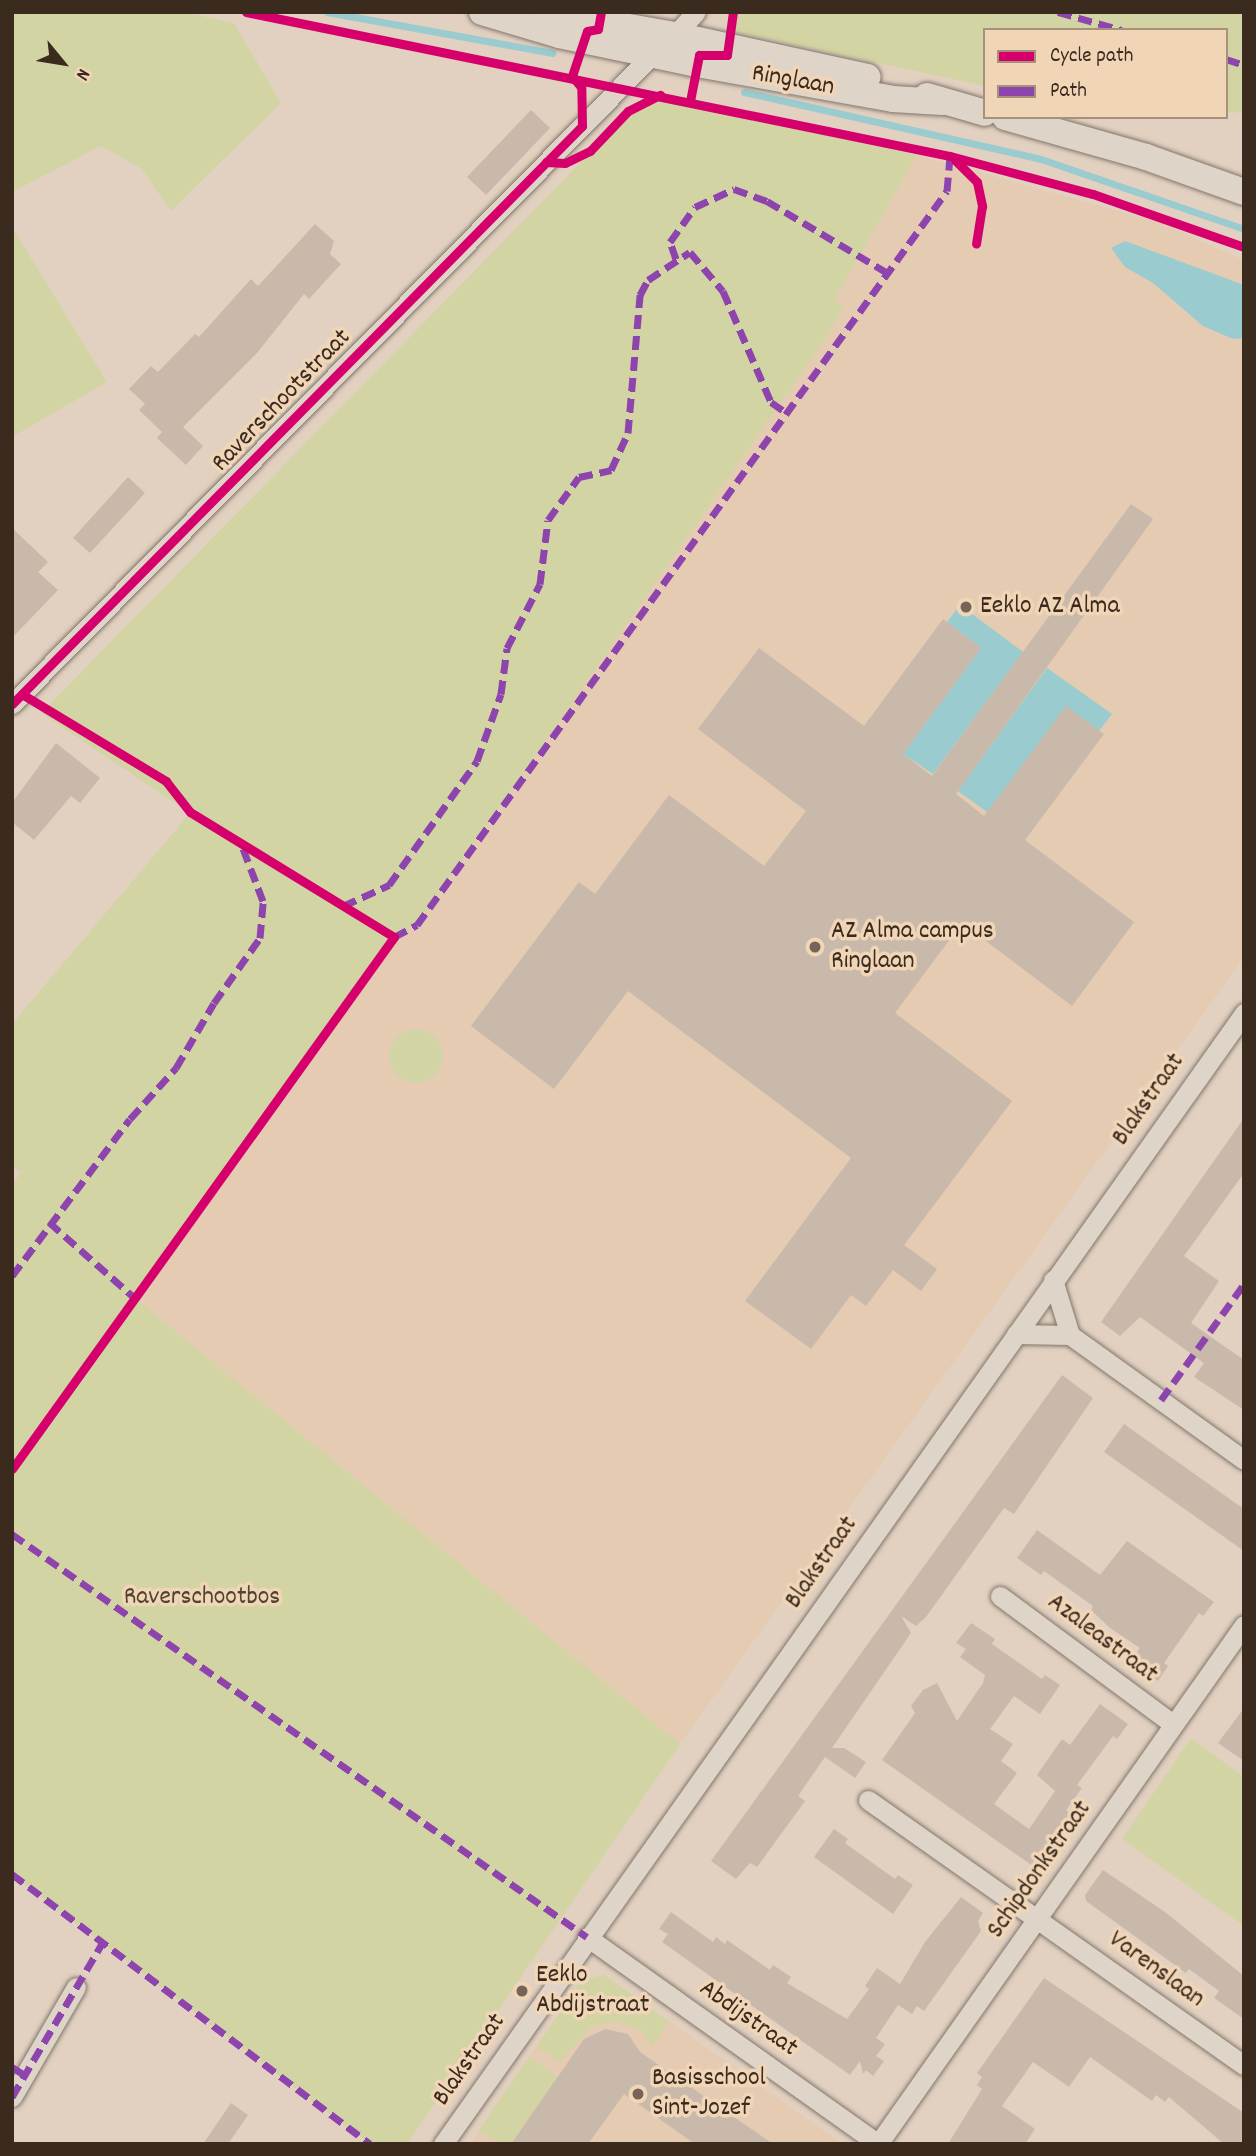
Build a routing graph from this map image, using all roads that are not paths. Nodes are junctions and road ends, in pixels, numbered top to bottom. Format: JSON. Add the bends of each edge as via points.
{"nodes":[{"id":1,"x":482,"y":12,"type":"edge"},
{"id":2,"x":543,"y":12,"type":"edge"},
{"id":3,"x":696,"y":12,"type":"edge"},
{"id":4,"x":675,"y":35,"type":"junction"},
{"id":5,"x":652,"y":55,"type":"junction"},
{"id":6,"x":942,"y":103,"type":"junction"},
{"id":7,"x":983,"y":113,"type":"edge"},
{"id":8,"x":1011,"y":119,"type":"edge"},
{"id":9,"x":1244,"y":192,"type":"edge"},
{"id":10,"x":12,"y":704,"type":"edge"},
{"id":11,"x":1244,"y":1013,"type":"edge"},
{"id":12,"x":1053,"y":1280,"type":"junction"},
{"id":13,"x":1016,"y":1334,"type":"junction"},
{"id":14,"x":1070,"y":1335,"type":"junction"},
{"id":15,"x":1244,"y":1460,"type":"edge"},
{"id":16,"x":1000,"y":1596,"type":"dead end"},
{"id":17,"x":1244,"y":1625,"type":"edge"},
{"id":18,"x":1173,"y":1724,"type":"junction"},
{"id":19,"x":869,"y":1800,"type":"dead end"},
{"id":20,"x":1039,"y":1918,"type":"junction"},
{"id":21,"x":587,"y":1937,"type":"junction"},
{"id":22,"x":76,"y":1987,"type":"dead end"},
{"id":23,"x":1244,"y":2065,"type":"edge"},
{"id":24,"x":19,"y":2071,"type":"edge"},
{"id":25,"x":12,"y":2097,"type":"edge"},
{"id":26,"x":443,"y":2144,"type":"edge"},
{"id":27,"x":878,"y":2144,"type":"edge"}],
"edges":[{"from":1,"to":5,"type":"main road","name":"Ringlaan"},
{"from":2,"to":4,"type":"main road","name":"Ringlaan"},
{"from":3,"to":4,"type":"street"},
{"from":4,"to":6,"type":"main road","name":"Ringlaan","via":[[895,83]]},
{"from":5,"to":6,"type":"main road","name":"Ringlaan","via":[[893,99]]},
{"from":5,"to":10,"type":"street","name":"Raverschootstraat"},
{"from":6,"to":7,"type":"main road","name":"Ringlaan"},
{"from":8,"to":9,"type":"main road","via":[[1146,157]]},
{"from":11,"to":12,"type":"street","name":"Blakstraat"},
{"from":12,"to":13,"type":"street","name":"Blakstraat"},
{"from":12,"to":14,"type":"street"},
{"from":13,"to":14,"type":"street"},
{"from":13,"to":21,"type":"street","name":"Blakstraat"},
{"from":14,"to":15,"type":"street"},
{"from":16,"to":18,"type":"street","name":"Azaleastraat"},
{"from":17,"to":18,"type":"street","name":"Schipdonkstraat"},
{"from":18,"to":20,"type":"street","name":"Schipdonkstraat"},
{"from":19,"to":20,"type":"street","name":"Varenslaan"},
{"from":20,"to":23,"type":"street","name":"Varenslaan"},
{"from":20,"to":27,"type":"street","name":"Schipdonkstraat"},
{"from":21,"to":26,"type":"street","name":"Blakstraat"},
{"from":21,"to":27,"type":"street","name":"Abdijstraat"},
{"from":22,"to":24,"type":"street"},
{"from":24,"to":25,"type":"street"}]}
